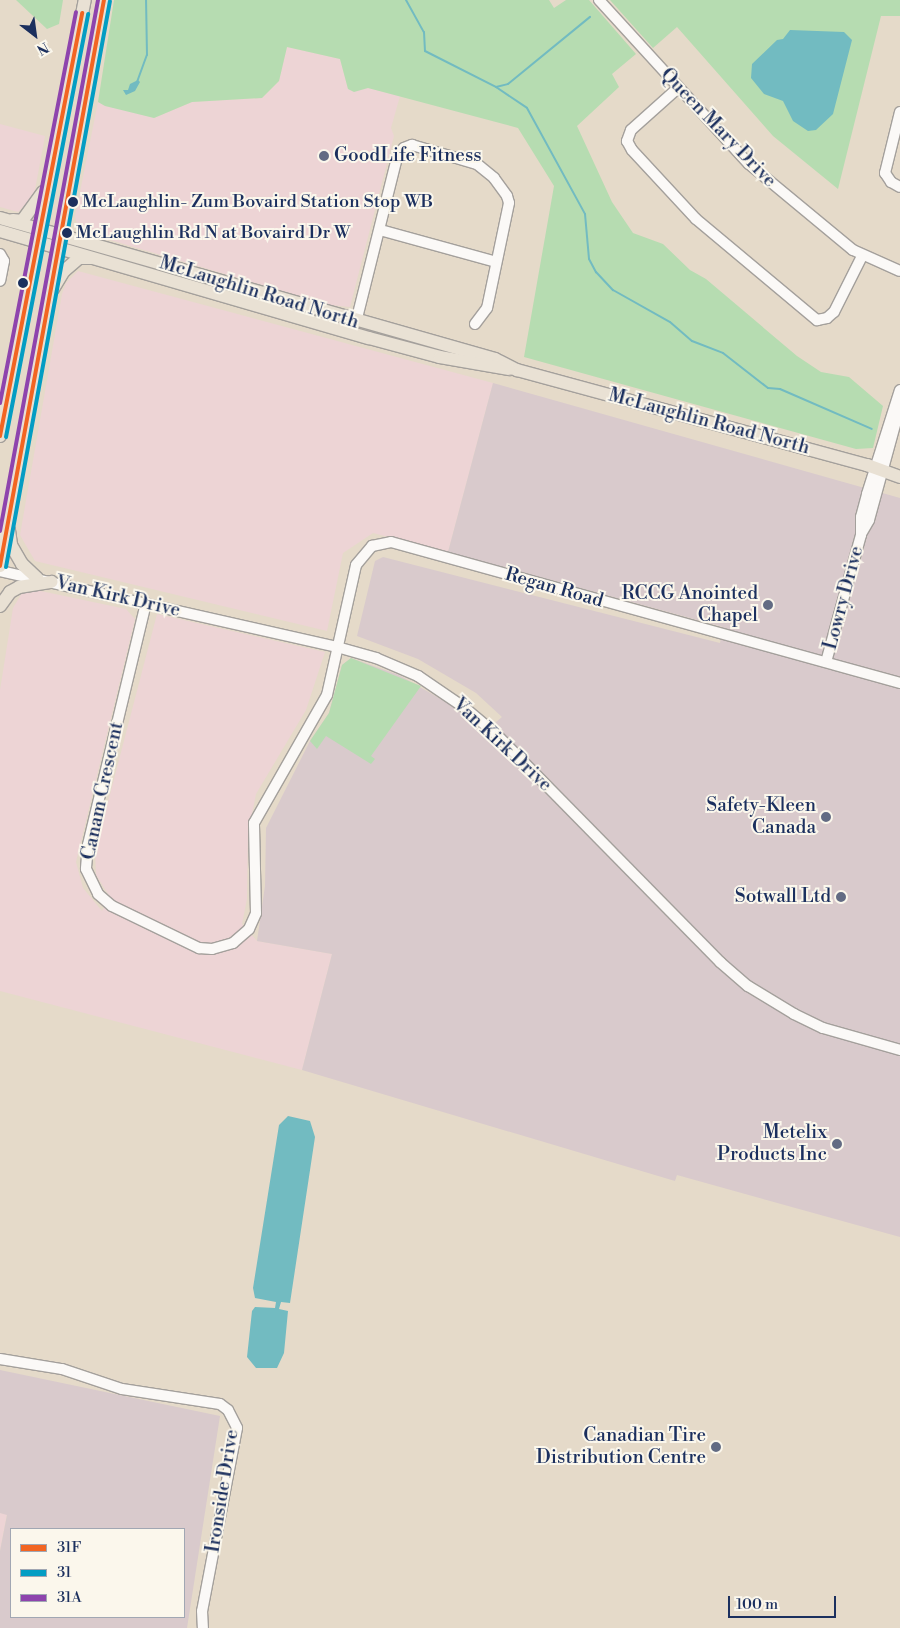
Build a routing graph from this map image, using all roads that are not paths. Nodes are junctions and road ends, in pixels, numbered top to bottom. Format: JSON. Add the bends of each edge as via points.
{"nodes":[{"id":1,"x":85,"y":0,"type":"edge"},
{"id":2,"x":104,"y":0,"type":"edge"},
{"id":3,"x":599,"y":0,"type":"edge"},
{"id":4,"x":678,"y":88,"type":"junction"},
{"id":5,"x":900,"y":112,"type":"edge"},
{"id":6,"x":50,"y":179,"type":"junction"},
{"id":7,"x":900,"y":187,"type":"edge"},
{"id":8,"x":0,"y":218,"type":"edge"},
{"id":9,"x":380,"y":230,"type":"junction"},
{"id":10,"x":0,"y":231,"type":"edge"},
{"id":11,"x":39,"y":235,"type":"junction"},
{"id":12,"x":59,"y":241,"type":"junction"},
{"id":13,"x":0,"y":254,"type":"edge"},
{"id":14,"x":862,"y":256,"type":"junction"},
{"id":15,"x":103,"y":260,"type":"junction"},
{"id":16,"x":496,"y":262,"type":"junction"},
{"id":17,"x":900,"y":271,"type":"edge"},
{"id":18,"x":0,"y":281,"type":"edge"},
{"id":19,"x":243,"y":289,"type":"junction"},
{"id":20,"x":222,"y":296,"type":"junction"},
{"id":21,"x":48,"y":297,"type":"junction"},
{"id":22,"x":356,"y":322,"type":"junction"},
{"id":23,"x":475,"y":324,"type":"dead end"},
{"id":24,"x":516,"y":370,"type":"junction"},
{"id":25,"x":900,"y":390,"type":"edge"},
{"id":26,"x":900,"y":407,"type":"edge"},
{"id":27,"x":0,"y":436,"type":"edge"},
{"id":28,"x":879,"y":470,"type":"junction"},
{"id":29,"x":900,"y":477,"type":"edge"},
{"id":30,"x":8,"y":517,"type":"junction"},
{"id":31,"x":0,"y":566,"type":"edge"},
{"id":32,"x":0,"y":571,"type":"edge"},
{"id":33,"x":37,"y":578,"type":"junction"},
{"id":34,"x":52,"y":582,"type":"junction"},
{"id":35,"x":146,"y":603,"type":"junction"},
{"id":36,"x":0,"y":606,"type":"edge"},
{"id":37,"x":337,"y":647,"type":"junction"},
{"id":38,"x":826,"y":662,"type":"junction"},
{"id":39,"x":900,"y":683,"type":"edge"},
{"id":40,"x":900,"y":1050,"type":"edge"},
{"id":41,"x":0,"y":1359,"type":"edge"},
{"id":42,"x":202,"y":1628,"type":"edge"}],
"edges":[{"from":1,"to":6,"type":"main road"},
{"from":2,"to":12,"type":"main road"},
{"from":3,"to":4,"type":"street","name":"Queen Mary Drive"},
{"from":4,"to":14,"type":"street","name":"Queen Mary Drive","via":[[749,164]]},
{"from":4,"to":14,"type":"street","via":[[631,130],[627,141],[696,219],[817,320],[834,312]]},
{"from":5,"to":7,"type":"street","via":[[885,173]]},
{"from":6,"to":8,"type":"main road","via":[[39,201],[22,221]]},
{"from":6,"to":11,"type":"main road"},
{"from":8,"to":11,"type":"main road","name":"McLaughlin Road North"},
{"from":9,"to":16,"type":"street"},
{"from":9,"to":16,"type":"street","via":[[398,154],[412,145],[444,153],[477,164],[494,178],[507,196]]},
{"from":9,"to":22,"type":"street"},
{"from":10,"to":11,"type":"main road","name":"McLaughlin Road North"},
{"from":11,"to":12,"type":"main road","name":"McLaughlin Road North"},
{"from":11,"to":27,"type":"main road"},
{"from":12,"to":15,"type":"main road","name":"McLaughlin Road North"},
{"from":12,"to":19,"type":"main road","name":"McLaughlin Road North"},
{"from":12,"to":21,"type":"main road"},
{"from":13,"to":18,"type":"street","via":[[4,261]]},
{"from":14,"to":17,"type":"street","name":"Queen Mary Drive"},
{"from":15,"to":20,"type":"main road","name":"McLaughlin Road North"},
{"from":15,"to":21,"type":"main road","via":[[79,258],[64,271]]},
{"from":16,"to":23,"type":"street","via":[[487,308]]},
{"from":19,"to":20,"type":"main road"},
{"from":19,"to":22,"type":"main road","name":"McLaughlin Road North"},
{"from":20,"to":24,"type":"main road","name":"McLaughlin Road North","via":[[440,357]]},
{"from":21,"to":30,"type":"main road"},
{"from":22,"to":24,"type":"main road","name":"McLaughlin Road North","via":[[495,360]]},
{"from":24,"to":28,"type":"main road","name":"McLaughlin Road North"},
{"from":25,"to":28,"type":"street"},
{"from":26,"to":28,"type":"street"},
{"from":28,"to":29,"type":"main road","name":"McLaughlin Road North"},
{"from":28,"to":38,"type":"street","name":"Lowry Drive","via":[[869,520],[861,535]]},
{"from":30,"to":31,"type":"main road"},
{"from":30,"to":33,"type":"main road","via":[[11,546],[22,564]]},
{"from":32,"to":33,"type":"street","name":"Van Kirk Drive"},
{"from":33,"to":34,"type":"street","name":"Van Kirk Drive"},
{"from":34,"to":35,"type":"street","name":"Van Kirk Drive"},
{"from":34,"to":36,"type":"main road","via":[[19,587],[10,592]]},
{"from":35,"to":37,"type":"street","name":"Van Kirk Drive"},
{"from":35,"to":37,"type":"street","name":"Canam Crescent","via":[[86,869],[98,894],[112,906],[199,948],[212,949],[234,943],[249,930],[258,902],[254,823],[327,696]]},
{"from":37,"to":38,"type":"street","name":"Regan Road","via":[[356,565],[372,546],[391,542]]},
{"from":37,"to":40,"type":"street","name":"Van Kirk Drive","via":[[376,658],[418,676],[471,712],[720,962],[748,986],[823,1028]]},
{"from":38,"to":39,"type":"street","name":"Regan Road"},
{"from":41,"to":42,"type":"street","name":"Ironside Drive","via":[[62,1368],[122,1388],[220,1404],[228,1410],[237,1428],[202,1611]]}]}
